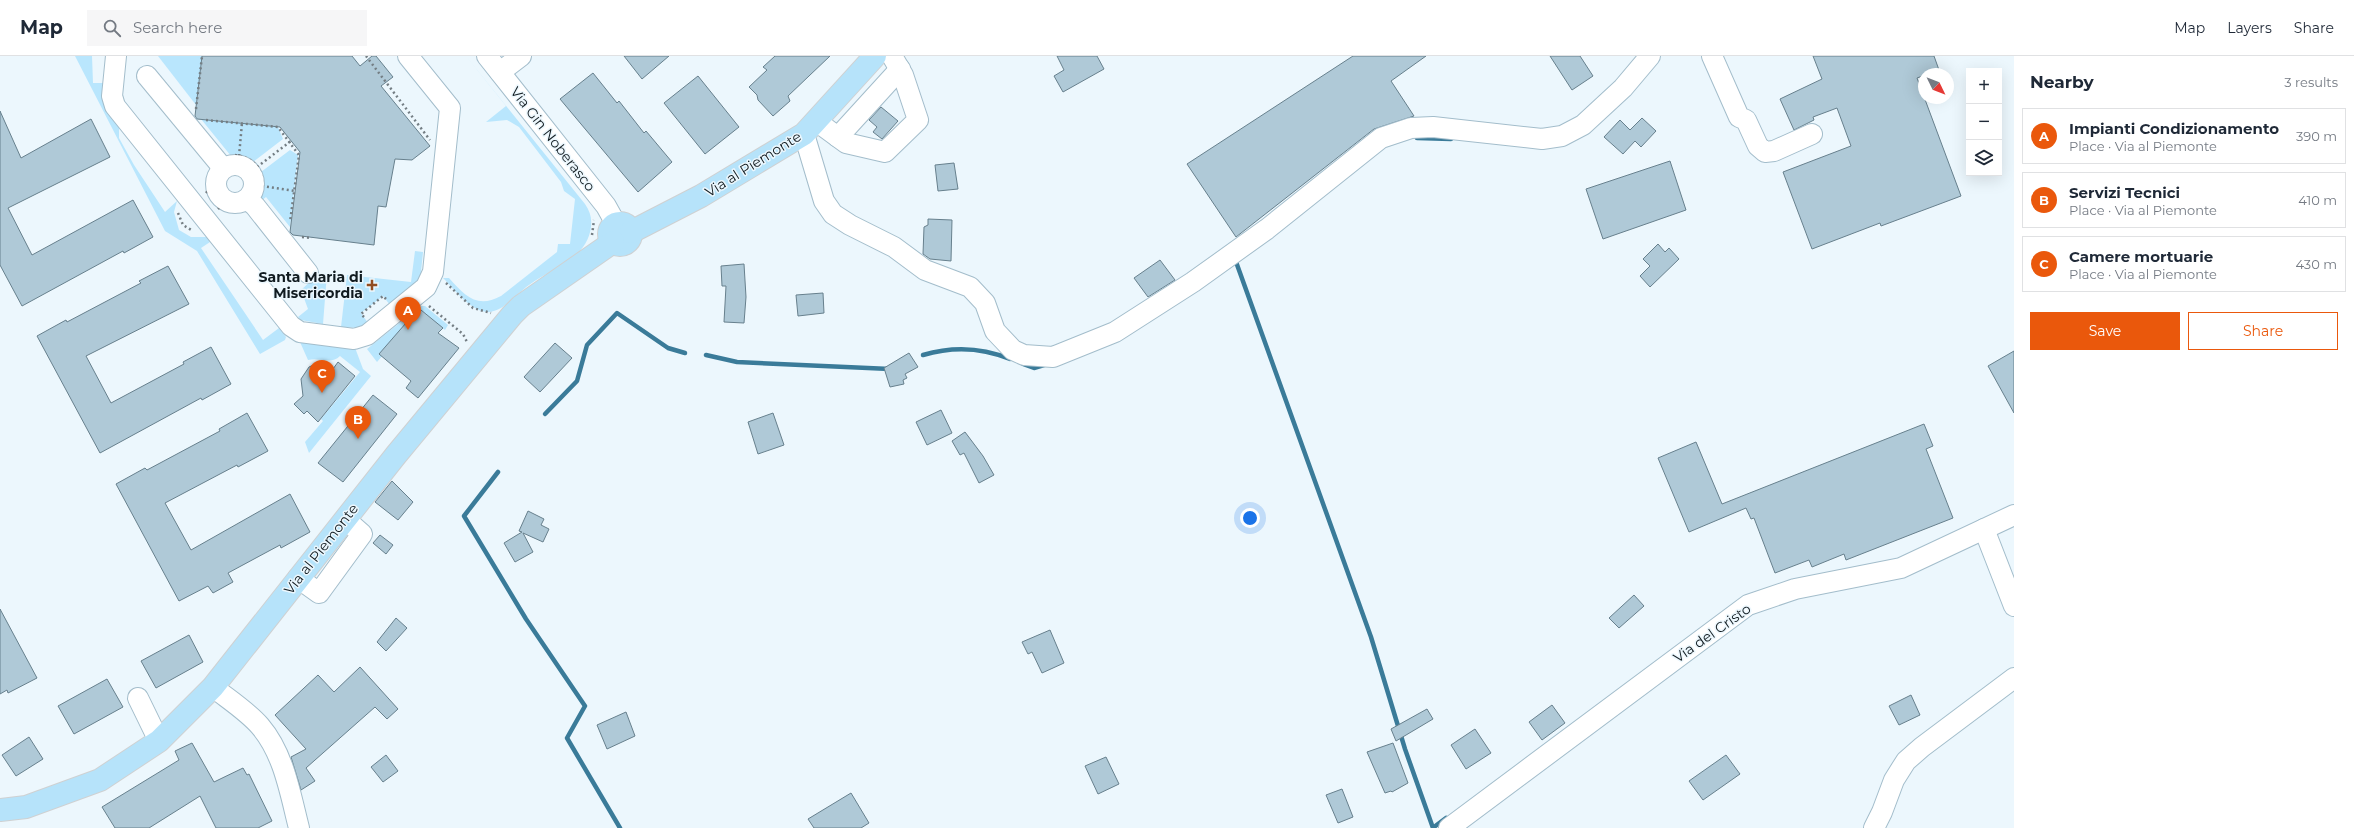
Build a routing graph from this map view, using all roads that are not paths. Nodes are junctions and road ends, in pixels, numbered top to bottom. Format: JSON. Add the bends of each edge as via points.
{"nodes":[{"id":1,"x":116,"y":56,"type":"edge"},
{"id":2,"x":408,"y":56,"type":"edge"},
{"id":3,"x":487,"y":56,"type":"edge"},
{"id":4,"x":521,"y":56,"type":"edge"},
{"id":5,"x":875,"y":56,"type":"edge"},
{"id":6,"x":1650,"y":56,"type":"edge"},
{"id":7,"x":1712,"y":56,"type":"edge"},
{"id":8,"x":896,"y":62,"type":"edge"},
{"id":9,"x":500,"y":72,"type":"junction"},
{"id":10,"x":147,"y":76,"type":"dead end"},
{"id":11,"x":810,"y":127,"type":"junction"},
{"id":12,"x":1812,"y":134,"type":"dead end"},
{"id":13,"x":838,"y":137,"type":"junction"},
{"id":14,"x":221,"y":165,"type":"junction"},
{"id":15,"x":254,"y":196,"type":"junction"},
{"id":16,"x":620,"y":233,"type":"junction"},
{"id":17,"x":308,"y":273,"type":"dead end"},
{"id":18,"x":2014,"y":515,"type":"edge"},
{"id":19,"x":1984,"y":529,"type":"junction"},
{"id":20,"x":2014,"y":606,"type":"edge"},
{"id":21,"x":2014,"y":678,"type":"edge"},
{"id":22,"x":213,"y":687,"type":"junction"},
{"id":23,"x":138,"y":698,"type":"dead end"},
{"id":24,"x":159,"y":741,"type":"junction"},
{"id":25,"x":0,"y":810,"type":"edge"},
{"id":26,"x":299,"y":828,"type":"edge"},
{"id":27,"x":1448,"y":828,"type":"edge"},
{"id":28,"x":1874,"y":828,"type":"edge"}],
"edges":[{"from":1,"to":2,"type":"street","via":[[112,96],[115,106],[291,326],[300,332],[354,339],[367,335],[426,288],[433,272],[450,108]]},
{"from":3,"to":9,"type":"street","name":"Via Gin Noberasco"},
{"from":4,"to":9,"type":"street"},
{"from":5,"to":11,"type":"main road","name":"Via al Piemonte"},
{"from":6,"to":11,"type":"street","via":[[1623,88],[1583,125],[1562,136],[1542,138],[1433,127],[1411,128],[1381,138],[1267,229],[1169,298],[1115,332],[1053,356],[1024,355],[1013,350],[995,331],[985,303],[970,287],[925,270],[894,247],[833,214],[824,201]]},
{"from":7,"to":12,"type":"street","via":[[1739,117],[1746,120],[1758,146],[1765,152],[1774,151]]},
{"from":8,"to":13,"type":"street"},
{"from":8,"to":13,"type":"street","via":[[918,120],[885,152],[846,143]]},
{"from":9,"to":16,"type":"street","name":"Via Gin Noberasco","via":[[606,206]]},
{"from":10,"to":14,"type":"street"},
{"from":11,"to":13,"type":"street"},
{"from":11,"to":16,"type":"main road","name":"Via al Piemonte","via":[[701,196]]},
{"from":14,"to":15,"type":"street","via":[[234,164],[245,167],[253,176]]},
{"from":14,"to":15,"type":"street","via":[[216,178],[216,189],[220,198],[230,204],[243,203]]},
{"from":15,"to":17,"type":"street"},
{"from":16,"to":22,"type":"main road","name":"Via al Piemonte","via":[[521,306],[396,454]]},
{"from":18,"to":19,"type":"street","name":"Via del Cristo"},
{"from":19,"to":20,"type":"street"},
{"from":19,"to":27,"type":"street","name":"Via del Cristo","via":[[1900,568],[1795,589],[1748,605]]},
{"from":21,"to":28,"type":"street","via":[[1906,761],[1894,780]]},
{"from":22,"to":24,"type":"main road","name":"Via al Piemonte"},
{"from":22,"to":26,"type":"street","via":[[259,724],[271,740],[284,770]]},
{"from":23,"to":24,"type":"street"},
{"from":24,"to":25,"type":"main road","name":"Via al Piemonte","via":[[100,780],[26,808]]}]}
